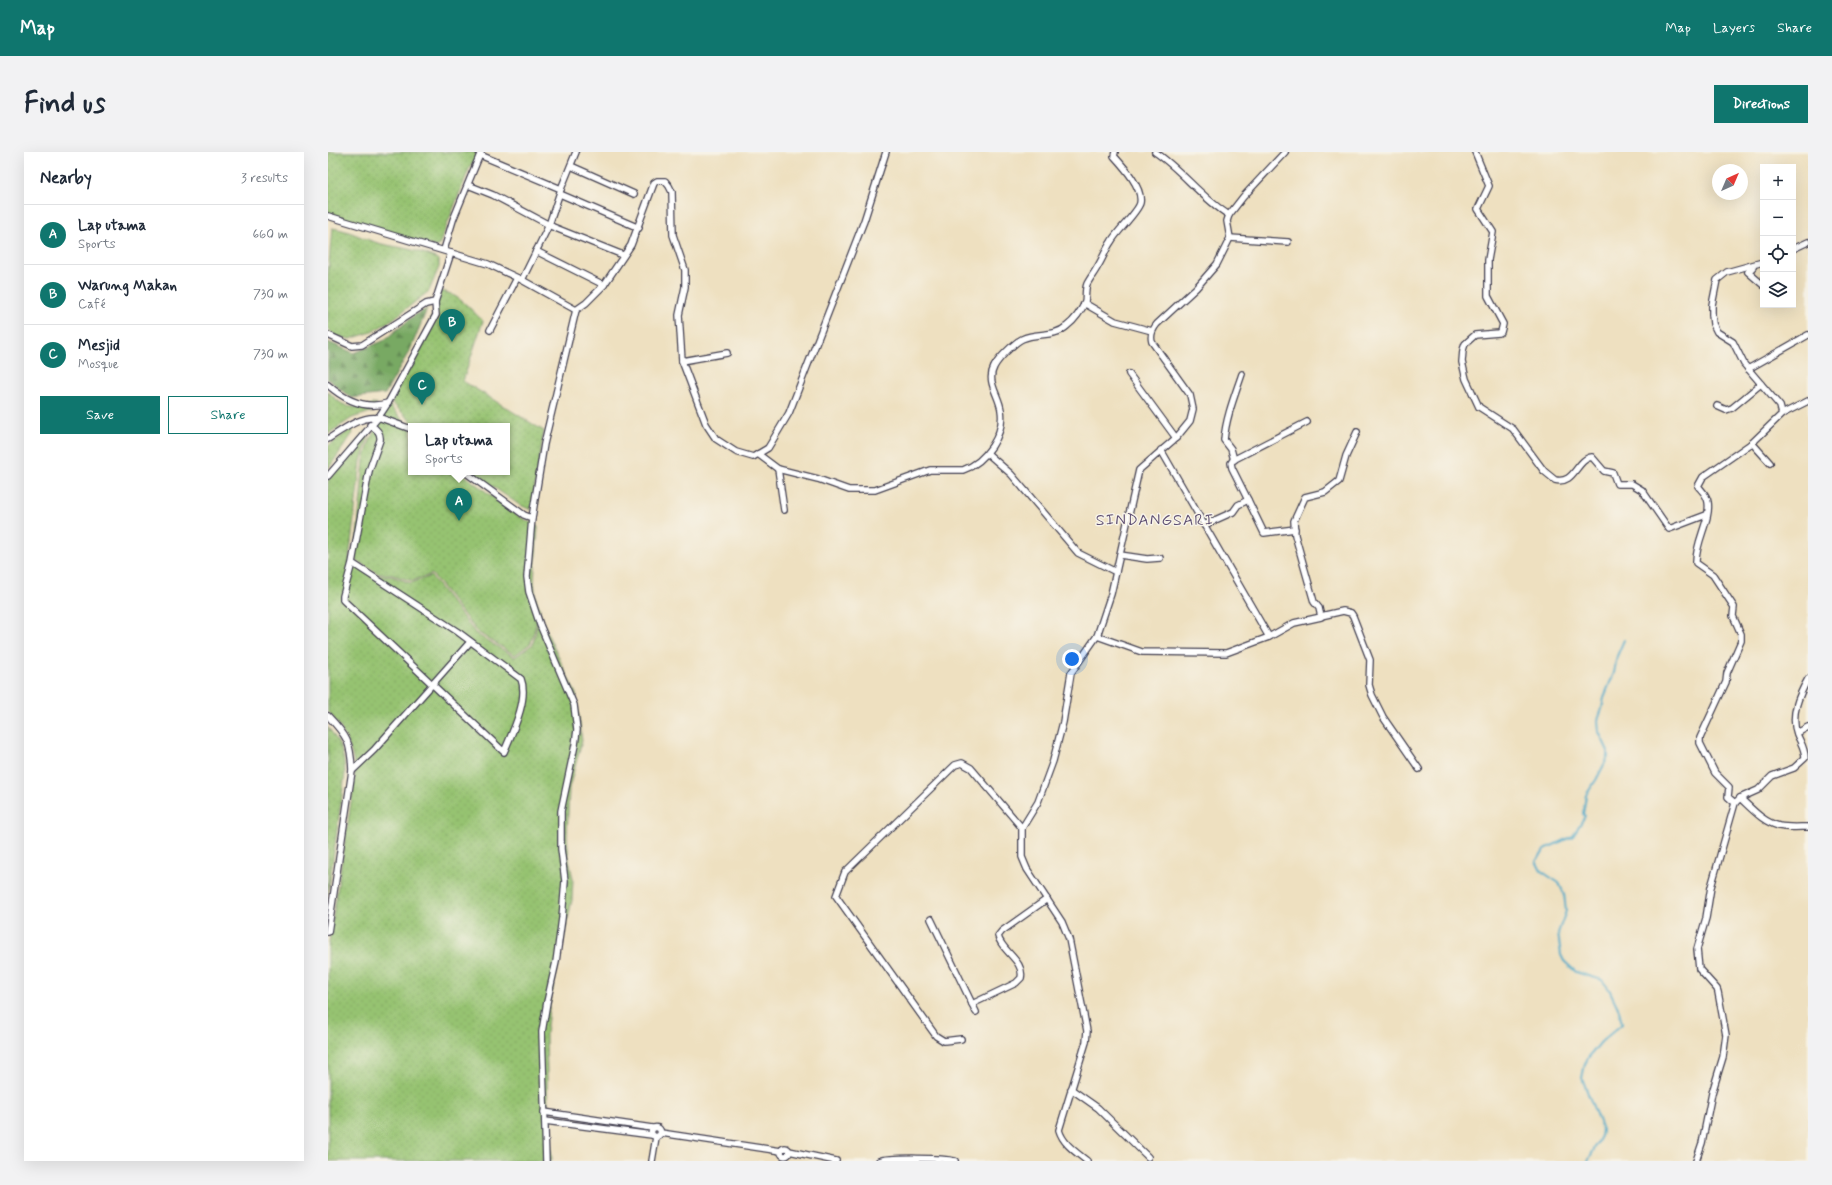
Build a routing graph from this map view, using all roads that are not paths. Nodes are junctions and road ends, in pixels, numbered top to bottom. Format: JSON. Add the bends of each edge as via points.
{"nodes":[{"id":1,"x":576,"y":152,"type":"edge"},
{"id":2,"x":886,"y":152,"type":"edge"},
{"id":3,"x":1115,"y":152,"type":"edge"},
{"id":4,"x":1155,"y":152,"type":"edge"},
{"id":5,"x":1285,"y":152,"type":"edge"},
{"id":6,"x":1475,"y":152,"type":"edge"},
{"id":7,"x":480,"y":154,"type":"edge"},
{"id":8,"x":571,"y":166,"type":"junction"},
{"id":9,"x":468,"y":185,"type":"junction"},
{"id":10,"x":560,"y":192,"type":"junction"},
{"id":11,"x":634,"y":194,"type":"dead end"},
{"id":12,"x":1229,"y":215,"type":"junction"},
{"id":13,"x":328,"y":218,"type":"edge"},
{"id":14,"x":549,"y":225,"type":"junction"},
{"id":15,"x":639,"y":228,"type":"junction"},
{"id":16,"x":1230,"y":238,"type":"junction"},
{"id":17,"x":1288,"y":242,"type":"dead end"},
{"id":18,"x":1808,"y":242,"type":"edge"},
{"id":19,"x":1796,"y":248,"type":"edge"},
{"id":20,"x":444,"y":250,"type":"junction"},
{"id":21,"x":536,"y":251,"type":"junction"},
{"id":22,"x":451,"y":253,"type":"junction"},
{"id":23,"x":623,"y":255,"type":"junction"},
{"id":24,"x":1760,"y":263,"type":"edge"},
{"id":25,"x":520,"y":279,"type":"junction"},
{"id":26,"x":1760,"y":284,"type":"edge"},
{"id":27,"x":604,"y":285,"type":"junction"},
{"id":28,"x":435,"y":302,"type":"junction"},
{"id":29,"x":1084,"y":303,"type":"junction"},
{"id":30,"x":576,"y":310,"type":"junction"},
{"id":31,"x":490,"y":330,"type":"dead end"},
{"id":32,"x":1152,"y":331,"type":"junction"},
{"id":33,"x":328,"y":335,"type":"edge"},
{"id":34,"x":1808,"y":335,"type":"edge"},
{"id":35,"x":727,"y":353,"type":"dead end"},
{"id":36,"x":682,"y":361,"type":"junction"},
{"id":37,"x":1748,"y":369,"type":"junction"},
{"id":38,"x":1129,"y":374,"type":"dead end"},
{"id":39,"x":1242,"y":374,"type":"dead end"},
{"id":40,"x":1761,"y":384,"type":"junction"},
{"id":41,"x":328,"y":386,"type":"edge"},
{"id":42,"x":1808,"y":401,"type":"edge"},
{"id":43,"x":388,"y":403,"type":"junction"},
{"id":44,"x":1717,"y":406,"type":"dead end"},
{"id":45,"x":1782,"y":414,"type":"junction"},
{"id":46,"x":378,"y":417,"type":"junction"},
{"id":47,"x":1307,"y":422,"type":"dead end"},
{"id":48,"x":370,"y":425,"type":"junction"},
{"id":49,"x":408,"y":428,"type":"edge"},
{"id":50,"x":1357,"y":432,"type":"dead end"},
{"id":51,"x":1176,"y":438,"type":"junction"},
{"id":52,"x":328,"y":439,"type":"edge"},
{"id":53,"x":1752,"y":444,"type":"junction"},
{"id":54,"x":1161,"y":450,"type":"junction"},
{"id":55,"x":987,"y":453,"type":"junction"},
{"id":56,"x":758,"y":454,"type":"junction"},
{"id":57,"x":1234,"y":460,"type":"junction"},
{"id":58,"x":1770,"y":462,"type":"dead end"},
{"id":59,"x":778,"y":469,"type":"junction"},
{"id":60,"x":470,"y":475,"type":"edge"},
{"id":61,"x":328,"y":476,"type":"edge"},
{"id":62,"x":1248,"y":500,"type":"junction"},
{"id":63,"x":784,"y":510,"type":"dead end"},
{"id":64,"x":1706,"y":517,"type":"junction"},
{"id":65,"x":532,"y":518,"type":"junction"},
{"id":66,"x":1204,"y":525,"type":"junction"},
{"id":67,"x":1295,"y":529,"type":"junction"},
{"id":68,"x":1120,"y":555,"type":"junction"},
{"id":69,"x":1160,"y":558,"type":"dead end"},
{"id":70,"x":352,"y":563,"type":"junction"},
{"id":71,"x":1116,"y":572,"type":"junction"},
{"id":72,"x":1321,"y":616,"type":"junction"},
{"id":73,"x":1097,"y":636,"type":"junction"},
{"id":74,"x":1269,"y":637,"type":"junction"},
{"id":75,"x":470,"y":642,"type":"junction"},
{"id":76,"x":1808,"y":679,"type":"edge"},
{"id":77,"x":434,"y":684,"type":"junction"},
{"id":78,"x":328,"y":716,"type":"edge"},
{"id":79,"x":1808,"y":727,"type":"edge"},
{"id":80,"x":1797,"y":733,"type":"junction"},
{"id":81,"x":1419,"y":769,"type":"dead end"},
{"id":82,"x":352,"y":771,"type":"junction"},
{"id":83,"x":1740,"y":798,"type":"junction"},
{"id":84,"x":1735,"y":803,"type":"junction"},
{"id":85,"x":1808,"y":827,"type":"edge"},
{"id":86,"x":1022,"y":828,"type":"junction"},
{"id":87,"x":1047,"y":899,"type":"junction"},
{"id":88,"x":931,"y":919,"type":"dead end"},
{"id":89,"x":328,"y":932,"type":"edge"},
{"id":90,"x":972,"y":1004,"type":"junction"},
{"id":91,"x":976,"y":1012,"type":"dead end"},
{"id":92,"x":961,"y":1039,"type":"dead end"},
{"id":93,"x":1071,"y":1089,"type":"junction"},
{"id":94,"x":544,"y":1112,"type":"junction"},
{"id":95,"x":545,"y":1121,"type":"junction"},
{"id":96,"x":655,"y":1133,"type":"junction"},
{"id":97,"x":1148,"y":1157,"type":"dead end"},
{"id":98,"x":546,"y":1161,"type":"edge"},
{"id":99,"x":652,"y":1161,"type":"edge"},
{"id":100,"x":836,"y":1161,"type":"edge"},
{"id":101,"x":879,"y":1161,"type":"edge"},
{"id":102,"x":955,"y":1161,"type":"edge"},
{"id":103,"x":1087,"y":1161,"type":"edge"},
{"id":104,"x":1696,"y":1161,"type":"edge"}],
"edges":[{"from":1,"to":8,"type":"street"},
{"from":2,"to":56,"type":"street","via":[[864,221],[789,413],[768,448]]},
{"from":3,"to":29,"type":"street","via":[[1114,156],[1135,183],[1140,195],[1140,204],[1111,240],[1087,284]]},
{"from":4,"to":12,"type":"street","via":[[1169,161],[1214,205]]},
{"from":5,"to":12,"type":"street"},
{"from":6,"to":64,"type":"street","via":[[1488,186],[1478,209],[1493,232],[1488,260],[1488,296],[1503,324],[1502,332],[1475,335],[1465,344],[1463,350],[1463,372],[1477,404],[1482,410],[1513,429],[1544,471],[1555,480],[1571,477],[1585,459],[1592,457],[1604,471],[1613,473],[1617,484],[1632,484],[1642,490],[1668,529]]},
{"from":7,"to":9,"type":"street"},
{"from":7,"to":10,"type":"street"},
{"from":8,"to":10,"type":"street"},
{"from":8,"to":11,"type":"street"},
{"from":9,"to":14,"type":"street","via":[[493,195]]},
{"from":9,"to":20,"type":"street"},
{"from":10,"to":14,"type":"street"},
{"from":10,"to":15,"type":"street"},
{"from":12,"to":16,"type":"street","via":[[1227,222]]},
{"from":13,"to":20,"type":"street"},
{"from":14,"to":21,"type":"street"},
{"from":14,"to":23,"type":"street"},
{"from":15,"to":23,"type":"street"},
{"from":15,"to":36,"type":"street","via":[[652,186],[657,181],[665,181],[672,192],[673,235],[685,270],[685,286],[679,315]]},
{"from":16,"to":17,"type":"street"},
{"from":16,"to":32,"type":"street","via":[[1217,264]]},
{"from":18,"to":19,"type":"street"},
{"from":20,"to":22,"type":"street"},
{"from":21,"to":25,"type":"street"},
{"from":21,"to":27,"type":"street"},
{"from":22,"to":25,"type":"street","via":[[488,264]]},
{"from":22,"to":28,"type":"street"},
{"from":23,"to":27,"type":"street"},
{"from":24,"to":26,"type":"street","via":[[1748,270]]},
{"from":24,"to":37,"type":"street","via":[[1721,276],[1717,280],[1712,305],[1713,324],[1717,332],[1733,342]]},
{"from":25,"to":30,"type":"street"},
{"from":25,"to":31,"type":"street"},
{"from":27,"to":30,"type":"street"},
{"from":28,"to":33,"type":"street","via":[[426,304],[362,345],[352,346]]},
{"from":28,"to":43,"type":"street","via":[[436,315]]},
{"from":29,"to":32,"type":"street","via":[[1114,321]]},
{"from":29,"to":55,"type":"street","via":[[1066,328],[1053,334],[1022,339],[1010,348],[994,367],[991,378],[1002,410],[1001,425],[996,440]]},
{"from":30,"to":65,"type":"street","via":[[547,429]]},
{"from":32,"to":51,"type":"street","via":[[1152,342],[1190,395],[1194,409],[1190,421]]},
{"from":34,"to":37,"type":"street"},
{"from":35,"to":36,"type":"street"},
{"from":36,"to":56,"type":"street","via":[[706,424],[716,438],[744,455],[754,457]]},
{"from":37,"to":40,"type":"street"},
{"from":38,"to":51,"type":"street"},
{"from":39,"to":57,"type":"street","via":[[1229,413],[1224,440],[1232,449]]},
{"from":40,"to":44,"type":"street","via":[[1732,408],[1726,410]]},
{"from":40,"to":45,"type":"street","via":[[1780,406]]},
{"from":41,"to":43,"type":"street","via":[[341,397],[355,402],[367,405]]},
{"from":42,"to":45,"type":"street"},
{"from":43,"to":46,"type":"street"},
{"from":45,"to":53,"type":"street"},
{"from":46,"to":48,"type":"street"},
{"from":46,"to":49,"type":"street"},
{"from":46,"to":52,"type":"street","via":[[368,417]]},
{"from":47,"to":57,"type":"street"},
{"from":48,"to":61,"type":"street"},
{"from":48,"to":70,"type":"street","via":[[377,429],[380,440],[369,471]]},
{"from":50,"to":67,"type":"street","via":[[1346,456],[1339,481],[1325,492],[1305,497],[1294,521]]},
{"from":51,"to":54,"type":"street"},
{"from":53,"to":58,"type":"street"},
{"from":53,"to":64,"type":"street","via":[[1700,479],[1698,486],[1709,503]]},
{"from":54,"to":66,"type":"street"},
{"from":54,"to":68,"type":"street","via":[[1139,470]]},
{"from":55,"to":59,"type":"street","via":[[963,470],[930,470],[875,490],[849,490]]},
{"from":55,"to":71,"type":"street","via":[[1011,474],[1078,553]]},
{"from":56,"to":59,"type":"street"},
{"from":57,"to":62,"type":"street","via":[[1231,463],[1232,468]]},
{"from":59,"to":63,"type":"street"},
{"from":60,"to":65,"type":"street","via":[[518,511]]},
{"from":62,"to":66,"type":"street","via":[[1238,505],[1233,512]]},
{"from":62,"to":67,"type":"street","via":[[1264,533]]},
{"from":64,"to":84,"type":"street","via":[[1697,546],[1696,563],[1713,575],[1730,600],[1734,607],[1733,616],[1741,634],[1741,641],[1700,743],[1715,774],[1729,787],[1728,798]]},
{"from":65,"to":94,"type":"street","via":[[527,577],[529,592],[574,705],[577,730],[561,811],[560,849],[565,881],[556,962],[542,1032]]},
{"from":66,"to":74,"type":"street"},
{"from":67,"to":72,"type":"street","via":[[1314,602]]},
{"from":68,"to":69,"type":"street"},
{"from":68,"to":71,"type":"street"},
{"from":70,"to":75,"type":"street"},
{"from":70,"to":77,"type":"street","via":[[343,600]]},
{"from":71,"to":73,"type":"street"},
{"from":72,"to":74,"type":"street","via":[[1294,623]]},
{"from":72,"to":81,"type":"street","via":[[1343,611],[1353,616],[1370,660],[1369,685],[1372,695],[1383,717]]},
{"from":73,"to":74,"type":"street","via":[[1142,652],[1219,653],[1226,653]]},
{"from":73,"to":86,"type":"street","via":[[1071,673],[1053,761],[1038,802]]},
{"from":75,"to":77,"type":"street"},
{"from":75,"to":77,"type":"street","via":[[520,679],[522,684],[521,703],[504,752]]},
{"from":76,"to":80,"type":"street","via":[[1795,710],[1794,722]]},
{"from":77,"to":82,"type":"street"},
{"from":78,"to":82,"type":"street","via":[[347,739],[352,758]]},
{"from":79,"to":80,"type":"street"},
{"from":80,"to":83,"type":"street","via":[[1805,751],[1805,758],[1794,768],[1772,776],[1758,790]]},
{"from":82,"to":89,"type":"street"},
{"from":83,"to":84,"type":"street"},
{"from":83,"to":85,"type":"street","via":[[1761,817],[1775,824]]},
{"from":84,"to":104,"type":"street","via":[[1711,887],[1697,949],[1699,969],[1718,992],[1726,1035]]},
{"from":86,"to":87,"type":"street","via":[[1022,857]]},
{"from":86,"to":92,"type":"street","via":[[971,768],[962,763],[955,765],[845,872],[836,896],[936,1036],[944,1041]]},
{"from":87,"to":90,"type":"street","via":[[998,936],[1020,967],[1021,978]]},
{"from":87,"to":93,"type":"street","via":[[1070,939],[1087,1031]]},
{"from":88,"to":90,"type":"street"},
{"from":90,"to":91,"type":"street"},
{"from":93,"to":97,"type":"street","via":[[1098,1108]]},
{"from":93,"to":103,"type":"street","via":[[1059,1130],[1066,1143]]},
{"from":94,"to":95,"type":"street"},
{"from":94,"to":96,"type":"street"},
{"from":95,"to":96,"type":"street"},
{"from":95,"to":98,"type":"street"},
{"from":96,"to":99,"type":"street"},
{"from":96,"to":100,"type":"street","via":[[781,1151],[784,1156],[789,1152]]},
{"from":101,"to":102,"type":"street","via":[[892,1158],[945,1158]]}]}
